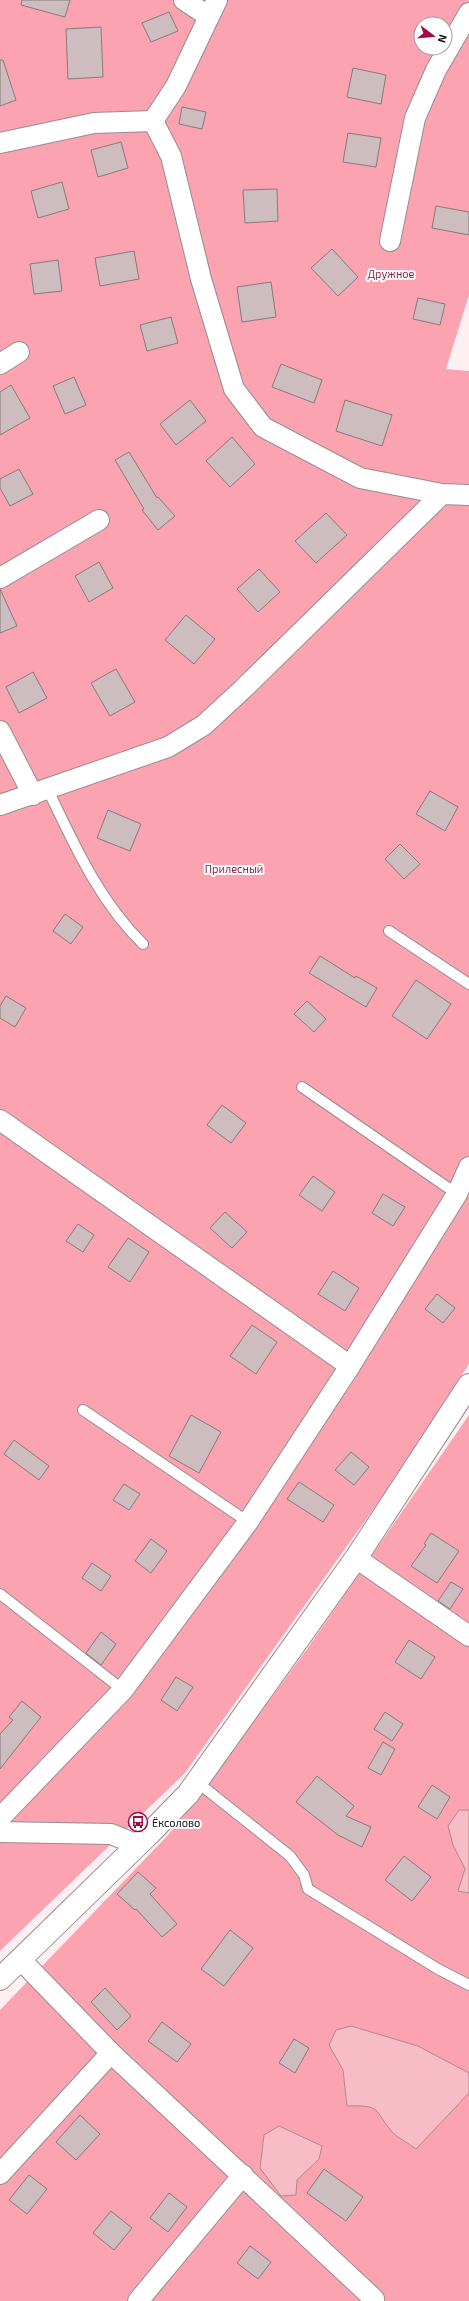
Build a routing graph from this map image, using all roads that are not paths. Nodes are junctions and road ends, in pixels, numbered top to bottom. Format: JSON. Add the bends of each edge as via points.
{"nodes":[{"id":1,"x":184,"y":0,"type":"edge"},
{"id":2,"x":212,"y":8,"type":"edge"},
{"id":3,"x":469,"y":13,"type":"edge"},
{"id":4,"x":153,"y":121,"type":"junction"},
{"id":5,"x":0,"y":143,"type":"edge"},
{"id":6,"x":390,"y":241,"type":"dead end"},
{"id":7,"x":19,"y":352,"type":"dead end"},
{"id":8,"x":0,"y":364,"type":"edge"},
{"id":9,"x":442,"y":494,"type":"junction"},
{"id":10,"x":469,"y":495,"type":"edge"},
{"id":11,"x":99,"y":520,"type":"dead end"},
{"id":12,"x":0,"y":578,"type":"edge"},
{"id":13,"x":0,"y":731,"type":"edge"},
{"id":14,"x":40,"y":792,"type":"junction"},
{"id":15,"x":0,"y":806,"type":"edge"},
{"id":16,"x":390,"y":931,"type":"dead end"},
{"id":17,"x":143,"y":944,"type":"dead end"},
{"id":18,"x":469,"y":984,"type":"edge"},
{"id":19,"x":302,"y":1087,"type":"dead end"},
{"id":20,"x":0,"y":1120,"type":"edge"},
{"id":21,"x":469,"y":1167,"type":"edge"},
{"id":22,"x":457,"y":1194,"type":"junction"},
{"id":23,"x":350,"y":1366,"type":"junction"},
{"id":24,"x":469,"y":1385,"type":"edge"},
{"id":25,"x":83,"y":1410,"type":"dead end"},
{"id":26,"x":248,"y":1522,"type":"junction"},
{"id":27,"x":356,"y":1558,"type":"junction"},
{"id":28,"x":0,"y":1594,"type":"edge"},
{"id":29,"x":469,"y":1636,"type":"edge"},
{"id":30,"x":123,"y":1690,"type":"junction"},
{"id":31,"x":197,"y":1782,"type":"junction"},
{"id":32,"x":0,"y":1818,"type":"edge"},
{"id":33,"x":0,"y":1832,"type":"edge"},
{"id":34,"x":138,"y":1845,"type":"junction"},
{"id":35,"x":20,"y":1959,"type":"junction"},
{"id":36,"x":0,"y":1979,"type":"edge"},
{"id":37,"x":469,"y":1985,"type":"edge"},
{"id":38,"x":111,"y":2053,"type":"junction"},
{"id":39,"x":0,"y":2174,"type":"edge"},
{"id":40,"x":243,"y":2175,"type":"junction"},
{"id":41,"x":138,"y":2301,"type":"edge"},
{"id":42,"x":373,"y":2301,"type":"edge"}],
"edges":[{"from":1,"to":2,"type":"street"},
{"from":2,"to":4,"type":"street","via":[[176,86]]},
{"from":3,"to":6,"type":"street","via":[[436,70],[415,118]]},
{"from":4,"to":5,"type":"street","via":[[94,123]]},
{"from":4,"to":9,"type":"street","via":[[171,156],[201,279],[234,389],[263,427],[360,478]]},
{"from":7,"to":8,"type":"street"},
{"from":9,"to":10,"type":"street"},
{"from":9,"to":14,"type":"street","via":[[204,725],[168,747]]},
{"from":11,"to":12,"type":"street"},
{"from":13,"to":14,"type":"street"},
{"from":14,"to":15,"type":"street"},
{"from":14,"to":17,"type":"lane","via":[[86,868],[126,927]]},
{"from":16,"to":18,"type":"lane"},
{"from":19,"to":22,"type":"lane"},
{"from":20,"to":23,"type":"street"},
{"from":21,"to":22,"type":"street"},
{"from":22,"to":23,"type":"street"},
{"from":23,"to":26,"type":"street"},
{"from":24,"to":27,"type":"street"},
{"from":25,"to":26,"type":"lane"},
{"from":26,"to":30,"type":"street"},
{"from":27,"to":29,"type":"street"},
{"from":27,"to":31,"type":"street"},
{"from":28,"to":30,"type":"lane"},
{"from":30,"to":32,"type":"street"},
{"from":31,"to":34,"type":"street"},
{"from":31,"to":37,"type":"lane","via":[[290,1856],[304,1875],[308,1889],[438,1969]]},
{"from":33,"to":34,"type":"street","via":[[111,1834]]},
{"from":34,"to":35,"type":"street"},
{"from":35,"to":36,"type":"street"},
{"from":35,"to":38,"type":"street"},
{"from":38,"to":39,"type":"street"},
{"from":38,"to":40,"type":"street"},
{"from":40,"to":41,"type":"street"},
{"from":40,"to":42,"type":"street","via":[[374,2299]]}]}
